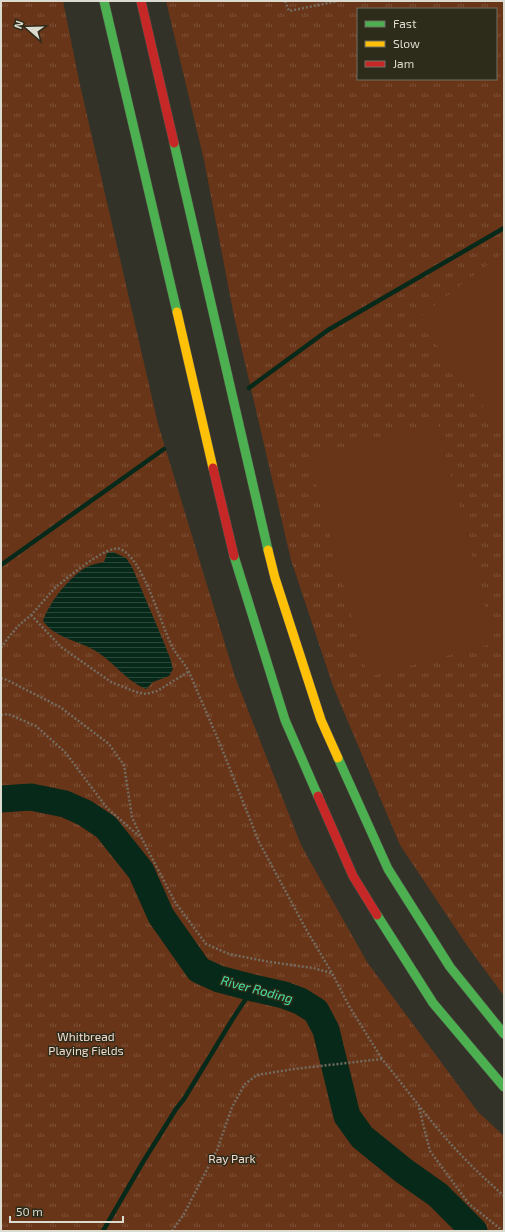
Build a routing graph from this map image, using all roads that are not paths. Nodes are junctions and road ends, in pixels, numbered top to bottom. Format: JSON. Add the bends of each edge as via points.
{"nodes":[{"id":1,"x":104,"y":1,"type":"edge"},
{"id":2,"x":140,"y":1,"type":"edge"},
{"id":3,"x":504,"y":1034,"type":"edge"},
{"id":4,"x":504,"y":1087,"type":"edge"}],
"edges":[{"from":1,"to":4,"type":"highway","via":[[233,552],[285,720],[353,876],[433,1003]]},
{"from":2,"to":3,"type":"highway","via":[[275,578],[321,720],[388,869],[450,967]]}]}
